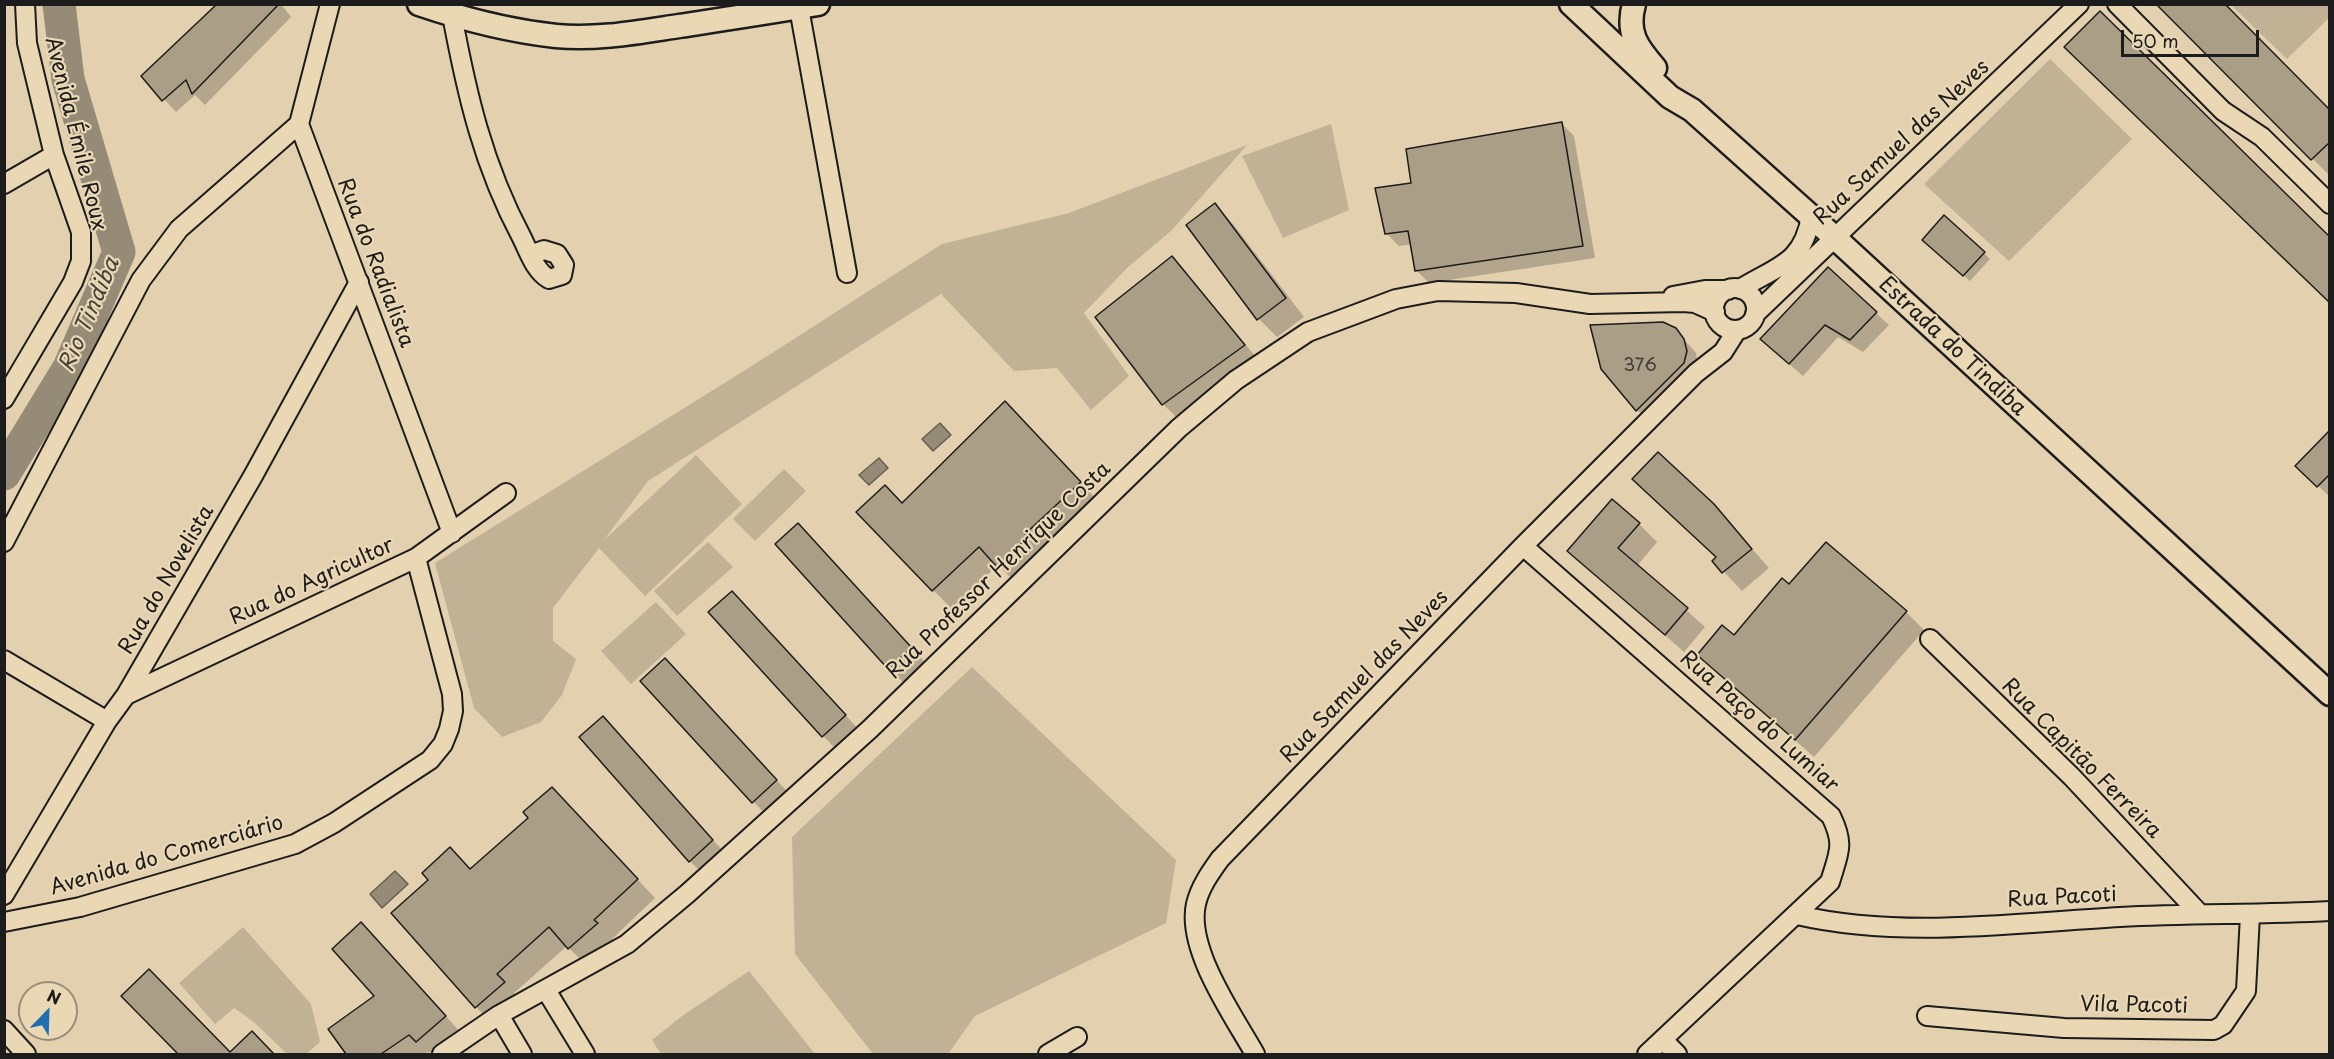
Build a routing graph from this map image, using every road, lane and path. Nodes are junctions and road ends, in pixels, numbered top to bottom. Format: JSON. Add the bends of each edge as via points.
{"nodes":[{"id":1,"x":25,"y":4,"type":"edge"},
{"id":2,"x":330,"y":4,"type":"edge"},
{"id":3,"x":419,"y":4,"type":"edge"},
{"id":4,"x":1571,"y":4,"type":"edge"},
{"id":5,"x":1634,"y":4,"type":"edge"},
{"id":6,"x":2079,"y":4,"type":"edge"},
{"id":7,"x":2117,"y":4,"type":"edge"},
{"id":8,"x":808,"y":6,"type":"edge"},
{"id":9,"x":452,"y":15,"type":"junction"},
{"id":10,"x":1692,"y":110,"type":"junction"},
{"id":11,"x":299,"y":124,"type":"junction"},
{"id":12,"x":54,"y":155,"type":"junction"},
{"id":13,"x":4,"y":184,"type":"edge"},
{"id":14,"x":2330,"y":204,"type":"edge"},
{"id":15,"x":1811,"y":216,"type":"junction"},
{"id":16,"x":1834,"y":237,"type":"junction"},
{"id":17,"x":530,"y":255,"type":"dead end"},
{"id":18,"x":847,"y":273,"type":"dead end"},
{"id":19,"x":359,"y":282,"type":"junction"},
{"id":20,"x":1734,"y":289,"type":"junction"},
{"id":21,"x":1654,"y":301,"type":"junction"},
{"id":22,"x":1755,"y":314,"type":"junction"},
{"id":23,"x":1717,"y":317,"type":"junction"},
{"id":24,"x":1737,"y":330,"type":"junction"},
{"id":25,"x":1696,"y":373,"type":"junction"},
{"id":26,"x":4,"y":399,"type":"edge"},
{"id":27,"x":506,"y":493,"type":"dead end"},
{"id":28,"x":452,"y":533,"type":"junction"},
{"id":29,"x":4,"y":542,"type":"edge"},
{"id":30,"x":1523,"y":546,"type":"junction"},
{"id":31,"x":416,"y":558,"type":"junction"},
{"id":32,"x":1929,"y":639,"type":"dead end"},
{"id":33,"x":4,"y":660,"type":"edge"},
{"id":34,"x":2330,"y":694,"type":"edge"},
{"id":35,"x":126,"y":695,"type":"junction"},
{"id":36,"x":107,"y":722,"type":"junction"},
{"id":37,"x":4,"y":895,"type":"edge"},
{"id":38,"x":2330,"y":911,"type":"edge"},
{"id":39,"x":2198,"y":912,"type":"junction"},
{"id":40,"x":1797,"y":915,"type":"junction"},
{"id":41,"x":2250,"y":915,"type":"junction"},
{"id":42,"x":4,"y":922,"type":"edge"},
{"id":43,"x":546,"y":990,"type":"junction"},
{"id":44,"x":499,"y":1015,"type":"junction"},
{"id":45,"x":1927,"y":1016,"type":"dead end"},
{"id":46,"x":4,"y":1030,"type":"edge"},
{"id":47,"x":1077,"y":1037,"type":"dead end"},
{"id":48,"x":1663,"y":1040,"type":"junction"},
{"id":49,"x":26,"y":1054,"type":"edge"},
{"id":50,"x":442,"y":1054,"type":"edge"},
{"id":51,"x":522,"y":1054,"type":"edge"},
{"id":52,"x":585,"y":1054,"type":"edge"},
{"id":53,"x":1048,"y":1054,"type":"edge"},
{"id":54,"x":1255,"y":1054,"type":"edge"},
{"id":55,"x":1647,"y":1054,"type":"edge"},
{"id":56,"x":1677,"y":1054,"type":"edge"}],
"edges":[{"from":1,"to":12,"type":"street","name":"Avenida Émile Roux","via":[[27,44]]},
{"from":2,"to":11,"type":"street"},
{"from":3,"to":9,"type":"main road"},
{"from":4,"to":10,"type":"main road","name":"Estrada do Tindiba","via":[[1670,97]]},
{"from":5,"to":10,"type":"main road","via":[[1630,19],[1636,46]]},
{"from":6,"to":16,"type":"street","name":"Rua Samuel das Neves"},
{"from":7,"to":14,"type":"street","via":[[2223,111],[2262,137]]},
{"from":8,"to":9,"type":"main road","via":[[589,37],[557,36]]},
{"from":8,"to":18,"type":"street"},
{"from":9,"to":17,"type":"street","via":[[483,152]]},
{"from":10,"to":15,"type":"main road","name":"Estrada do Tindiba"},
{"from":11,"to":19,"type":"street","name":"Rua do Radialista"},
{"from":11,"to":29,"type":"street","via":[[179,229],[141,280]]},
{"from":12,"to":13,"type":"street"},
{"from":12,"to":26,"type":"street","name":"Avenida Émile Roux","via":[[81,232],[81,261],[73,282]]},
{"from":15,"to":16,"type":"main road","name":"Estrada do Tindiba"},
{"from":15,"to":20,"type":"street","name":"Rua Professor Henrique Costa","via":[[1800,250],[1784,263]]},
{"from":16,"to":22,"type":"street","name":"Rua Samuel das Neves"},
{"from":16,"to":34,"type":"main road","name":"Estrada do Tindiba"},
{"from":19,"to":28,"type":"street","name":"Rua do Radialista"},
{"from":19,"to":35,"type":"street","name":"Rua do Novelista","via":[[253,476]]},
{"from":20,"to":21,"type":"street","name":"Rua Professor Henrique Costa","via":[[1688,292]]},
{"from":20,"to":22,"type":"street","via":[[1751,297]]},
{"from":20,"to":23,"type":"street","via":[[1717,298]]},
{"from":21,"to":23,"type":"street","name":"Rua Professor Henrique Costa","via":[[1695,303]]},
{"from":21,"to":43,"type":"street","name":"Rua Professor Henrique Costa","via":[[1590,304],[1516,293],[1438,291],[1357,312],[1308,332],[1266,357],[1174,432],[870,729],[687,894],[627,944]]},
{"from":22,"to":24,"type":"street","via":[[1752,322]]},
{"from":23,"to":24,"type":"street","via":[[1724,327]]},
{"from":23,"to":25,"type":"street","name":"Rua Samuel das Neves","via":[[1712,347]]},
{"from":24,"to":25,"type":"street","name":"Rua Samuel das Neves","via":[[1723,352]]},
{"from":25,"to":30,"type":"street","name":"Rua Samuel das Neves"},
{"from":27,"to":28,"type":"street","name":"Rua do Agricultor"},
{"from":28,"to":31,"type":"street","name":"Rua do Agricultor"},
{"from":30,"to":40,"type":"street","name":"Rua Paço do Lumiar","via":[[1832,816],[1841,837],[1830,882]]},
{"from":30,"to":54,"type":"street","name":"Rua Samuel das Neves","via":[[1220,859],[1205,880],[1196,904],[1194,929],[1199,951]]},
{"from":31,"to":35,"type":"street","name":"Rua do Agricultor"},
{"from":31,"to":42,"type":"street","name":"Avenida do Comerciário","via":[[452,694],[453,711],[443,744],[430,760],[295,844],[80,907]]},
{"from":32,"to":39,"type":"street","name":"Rua Capitão Ferreira","via":[[2072,777]]},
{"from":33,"to":36,"type":"street"},
{"from":35,"to":36,"type":"street","name":"Rua do Novelista"},
{"from":36,"to":37,"type":"street","name":"Rua do Novelista"},
{"from":38,"to":41,"type":"street","name":"Rua Pacoti"},
{"from":39,"to":40,"type":"street","name":"Rua Pacoti","via":[[1928,927],[1831,922]]},
{"from":39,"to":41,"type":"street","name":"Rua Pacoti"},
{"from":40,"to":48,"type":"street","name":"Rua Paço do Lumiar"},
{"from":41,"to":45,"type":"street","name":"Vila Pacoti","via":[[2246,991],[2223,1025],[2214,1029],[2064,1028]]},
{"from":43,"to":44,"type":"street","name":"Rua Professor Henrique Costa"},
{"from":43,"to":52,"type":"street"},
{"from":44,"to":50,"type":"street","name":"Rua Professor Henrique Costa"},
{"from":44,"to":51,"type":"street"},
{"from":46,"to":49,"type":"street"},
{"from":47,"to":53,"type":"street"},
{"from":48,"to":55,"type":"street","name":"Rua Paço do Lumiar"},
{"from":48,"to":56,"type":"street"}]}
